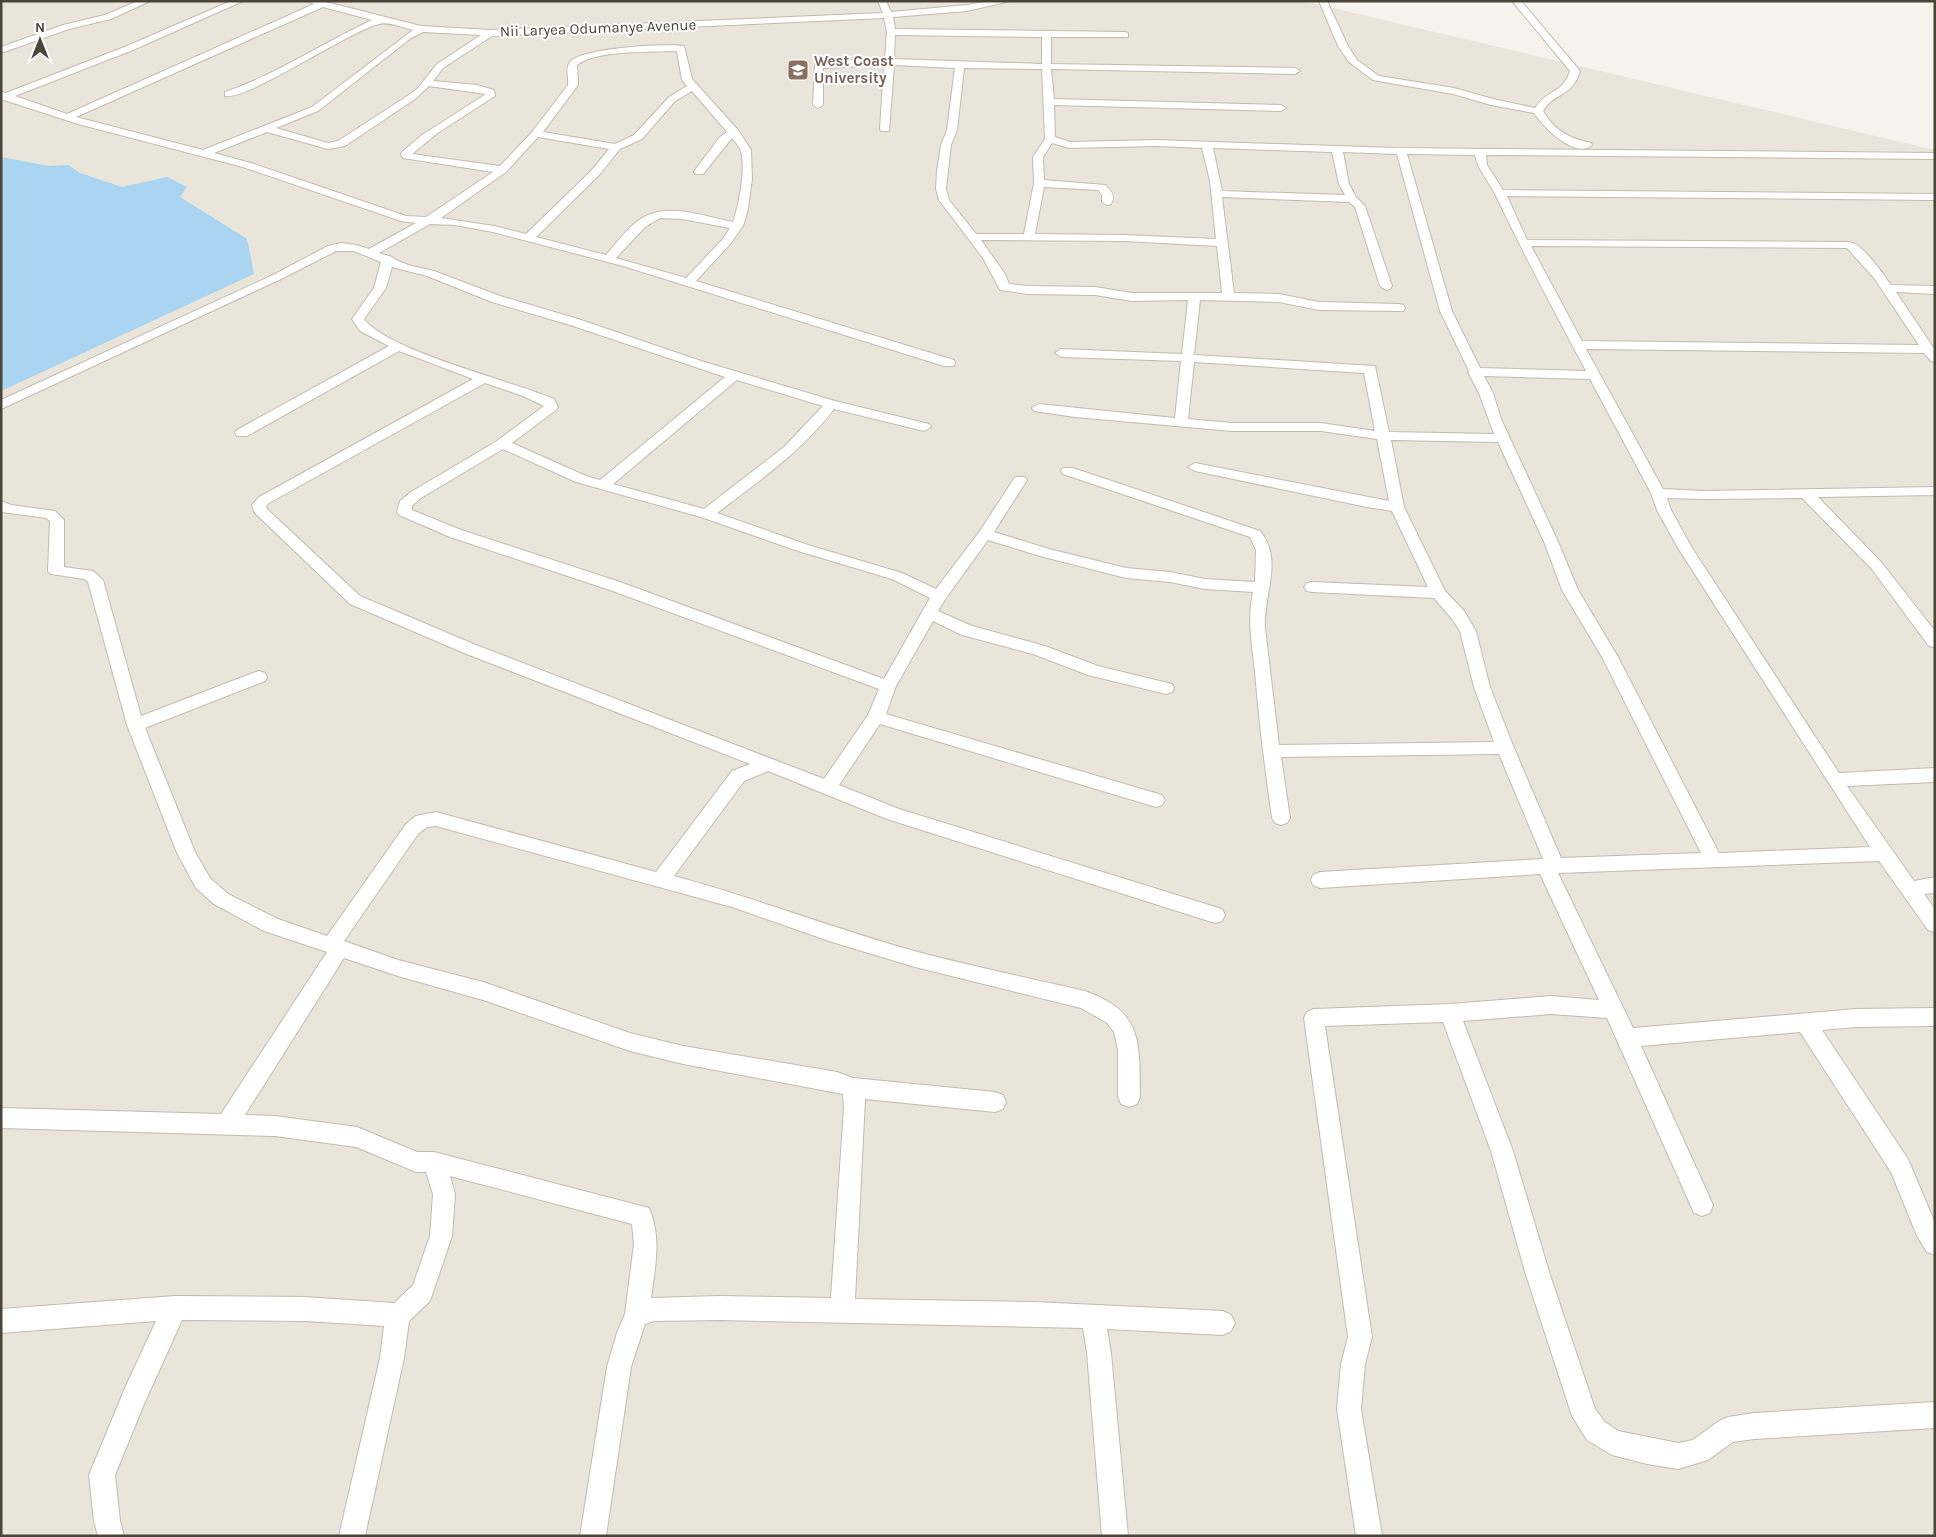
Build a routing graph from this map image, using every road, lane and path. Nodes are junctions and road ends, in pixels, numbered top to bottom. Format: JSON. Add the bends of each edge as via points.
{"nodes":[{"id":1,"x":146,"y":1,"type":"edge"},
{"id":2,"x":239,"y":1,"type":"edge"},
{"id":3,"x":311,"y":1,"type":"edge"},
{"id":4,"x":882,"y":1,"type":"edge"},
{"id":5,"x":1006,"y":1,"type":"edge"},
{"id":6,"x":1323,"y":1,"type":"edge"},
{"id":7,"x":1516,"y":1,"type":"edge"},
{"id":8,"x":322,"y":4,"type":"junction"},
{"id":9,"x":888,"y":15,"type":"junction"},
{"id":10,"x":380,"y":20,"type":"junction"},
{"id":11,"x":682,"y":25,"type":"junction"},
{"id":12,"x":421,"y":29,"type":"junction"},
{"id":13,"x":891,"y":32,"type":"junction"},
{"id":14,"x":490,"y":33,"type":"junction"},
{"id":15,"x":1047,"y":34,"type":"junction"},
{"id":16,"x":1125,"y":35,"type":"dead end"},
{"id":17,"x":1,"y":37,"type":"edge"},
{"id":18,"x":20,"y":43,"type":"junction"},
{"id":19,"x":681,"y":48,"type":"junction"},
{"id":20,"x":1,"y":50,"type":"edge"},
{"id":21,"x":888,"y":62,"type":"junction"},
{"id":22,"x":960,"y":65,"type":"junction"},
{"id":23,"x":1046,"y":67,"type":"junction"},
{"id":24,"x":1295,"y":71,"type":"dead end"},
{"id":25,"x":426,"y":83,"type":"junction"},
{"id":26,"x":692,"y":87,"type":"junction"},
{"id":27,"x":228,"y":94,"type":"dead end"},
{"id":28,"x":3,"y":96,"type":"edge"},
{"id":29,"x":1049,"y":102,"type":"junction"},
{"id":30,"x":818,"y":105,"type":"dead end"},
{"id":31,"x":1281,"y":108,"type":"dead end"},
{"id":32,"x":1538,"y":111,"type":"junction"},
{"id":33,"x":67,"y":117,"type":"junction"},
{"id":34,"x":268,"y":129,"type":"junction"},
{"id":35,"x":884,"y":129,"type":"dead end"},
{"id":36,"x":734,"y":132,"type":"junction"},
{"id":37,"x":536,"y":134,"type":"junction"},
{"id":38,"x":1050,"y":139,"type":"junction"},
{"id":39,"x":1208,"y":145,"type":"junction"},
{"id":40,"x":1935,"y":146,"type":"edge"},
{"id":41,"x":616,"y":147,"type":"junction"},
{"id":42,"x":1337,"y":149,"type":"junction"},
{"id":43,"x":1401,"y":151,"type":"junction"},
{"id":44,"x":1480,"y":152,"type":"junction"},
{"id":45,"x":206,"y":153,"type":"junction"},
{"id":46,"x":1935,"y":156,"type":"edge"},
{"id":47,"x":502,"y":170,"type":"junction"},
{"id":48,"x":699,"y":172,"type":"dead end"},
{"id":49,"x":1039,"y":183,"type":"junction"},
{"id":50,"x":1500,"y":193,"type":"junction"},
{"id":51,"x":1217,"y":194,"type":"junction"},
{"id":52,"x":1935,"y":198,"type":"edge"},
{"id":53,"x":1352,"y":199,"type":"junction"},
{"id":54,"x":1107,"y":202,"type":"dead end"},
{"id":55,"x":428,"y":220,"type":"junction"},
{"id":56,"x":737,"y":226,"type":"junction"},
{"id":57,"x":972,"y":237,"type":"junction"},
{"id":58,"x":1030,"y":238,"type":"junction"},
{"id":59,"x":527,"y":239,"type":"junction"},
{"id":60,"x":1223,"y":243,"type":"junction"},
{"id":61,"x":1523,"y":243,"type":"junction"},
{"id":62,"x":371,"y":253,"type":"junction"},
{"id":63,"x":388,"y":259,"type":"junction"},
{"id":64,"x":607,"y":260,"type":"junction"},
{"id":65,"x":688,"y":283,"type":"junction"},
{"id":66,"x":1386,"y":286,"type":"dead end"},
{"id":67,"x":1886,"y":288,"type":"junction"},
{"id":68,"x":1935,"y":290,"type":"edge"},
{"id":69,"x":1194,"y":296,"type":"junction"},
{"id":70,"x":1228,"y":296,"type":"junction"},
{"id":71,"x":1399,"y":308,"type":"dead end"},
{"id":72,"x":1579,"y":345,"type":"junction"},
{"id":73,"x":397,"y":347,"type":"junction"},
{"id":74,"x":1061,"y":353,"type":"dead end"},
{"id":75,"x":1930,"y":354,"type":"edge"},
{"id":76,"x":1189,"y":358,"type":"junction"},
{"id":77,"x":949,"y":363,"type":"dead end"},
{"id":78,"x":1474,"y":372,"type":"junction"},
{"id":79,"x":735,"y":375,"type":"junction"},
{"id":80,"x":1594,"y":375,"type":"junction"},
{"id":81,"x":483,"y":379,"type":"junction"},
{"id":82,"x":1,"y":404,"type":"edge"},
{"id":83,"x":831,"y":404,"type":"junction"},
{"id":84,"x":1039,"y":408,"type":"dead end"},
{"id":85,"x":1181,"y":421,"type":"junction"},
{"id":86,"x":924,"y":427,"type":"dead end"},
{"id":87,"x":242,"y":433,"type":"dead end"},
{"id":88,"x":1385,"y":436,"type":"junction"},
{"id":89,"x":1504,"y":438,"type":"junction"},
{"id":90,"x":502,"y":444,"type":"junction"},
{"id":91,"x":1195,"y":467,"type":"dead end"},
{"id":92,"x":1068,"y":471,"type":"dead end"},
{"id":93,"x":1020,"y":480,"type":"dead end"},
{"id":94,"x":604,"y":484,"type":"junction"},
{"id":95,"x":1935,"y":491,"type":"edge"},
{"id":96,"x":1805,"y":492,"type":"junction"},
{"id":97,"x":1658,"y":493,"type":"junction"},
{"id":98,"x":1,"y":506,"type":"edge"},
{"id":99,"x":1398,"y":506,"type":"junction"},
{"id":100,"x":706,"y":514,"type":"junction"},
{"id":101,"x":985,"y":534,"type":"junction"},
{"id":102,"x":1263,"y":587,"type":"junction"},
{"id":103,"x":1312,"y":587,"type":"dead end"},
{"id":104,"x":1438,"y":593,"type":"junction"},
{"id":105,"x":938,"y":596,"type":"junction"},
{"id":106,"x":930,"y":614,"type":"junction"},
{"id":107,"x":1935,"y":642,"type":"edge"},
{"id":108,"x":259,"y":677,"type":"dead end"},
{"id":109,"x":888,"y":686,"type":"junction"},
{"id":110,"x":1166,"y":688,"type":"dead end"},
{"id":111,"x":876,"y":717,"type":"junction"},
{"id":112,"x":135,"y":725,"type":"junction"},
{"id":113,"x":1505,"y":748,"type":"junction"},
{"id":114,"x":1271,"y":751,"type":"junction"},
{"id":115,"x":768,"y":764,"type":"junction"},
{"id":116,"x":1935,"y":774,"type":"edge"},
{"id":117,"x":1834,"y":780,"type":"junction"},
{"id":118,"x":827,"y":789,"type":"junction"},
{"id":119,"x":1156,"y":800,"type":"dead end"},
{"id":120,"x":1281,"y":818,"type":"dead end"},
{"id":121,"x":1884,"y":854,"type":"junction"},
{"id":122,"x":1714,"y":859,"type":"junction"},
{"id":123,"x":1551,"y":867,"type":"junction"},
{"id":124,"x":1320,"y":880,"type":"dead end"},
{"id":125,"x":660,"y":881,"type":"junction"},
{"id":126,"x":1935,"y":885,"type":"edge"},
{"id":127,"x":1909,"y":889,"type":"junction"},
{"id":128,"x":1215,"y":915,"type":"dead end"},
{"id":129,"x":1935,"y":924,"type":"edge"},
{"id":130,"x":336,"y":946,"type":"junction"},
{"id":131,"x":1612,"y":1010,"type":"junction"},
{"id":132,"x":1450,"y":1014,"type":"junction"},
{"id":133,"x":1935,"y":1017,"type":"edge"},
{"id":134,"x":1805,"y":1022,"type":"junction"},
{"id":135,"x":1627,"y":1038,"type":"junction"},
{"id":136,"x":853,"y":1088,"type":"junction"},
{"id":137,"x":1129,"y":1097,"type":"dead end"},
{"id":138,"x":995,"y":1102,"type":"dead end"},
{"id":139,"x":1,"y":1118,"type":"edge"},
{"id":140,"x":227,"y":1124,"type":"junction"},
{"id":141,"x":434,"y":1162,"type":"junction"},
{"id":142,"x":1702,"y":1205,"type":"dead end"},
{"id":143,"x":1935,"y":1244,"type":"edge"},
{"id":144,"x":175,"y":1308,"type":"junction"},
{"id":145,"x":842,"y":1310,"type":"junction"},
{"id":146,"x":398,"y":1315,"type":"junction"},
{"id":147,"x":637,"y":1316,"type":"junction"},
{"id":148,"x":1093,"y":1317,"type":"junction"},
{"id":149,"x":1,"y":1321,"type":"edge"},
{"id":150,"x":1223,"y":1323,"type":"dead end"},
{"id":151,"x":1935,"y":1415,"type":"edge"},
{"id":152,"x":111,"y":1536,"type":"edge"},
{"id":153,"x":352,"y":1536,"type":"edge"},
{"id":154,"x":594,"y":1536,"type":"edge"},
{"id":155,"x":1115,"y":1536,"type":"edge"},
{"id":156,"x":1369,"y":1536,"type":"edge"}],
"edges":[{"from":1,"to":18,"type":"street","via":[[108,17]]},
{"from":2,"to":28,"type":"street","via":[[130,48]]},
{"from":3,"to":8,"type":"street","name":"Nii Laryea Odumanye Avenue"},
{"from":4,"to":9,"type":"street"},
{"from":5,"to":9,"type":"street","name":"Nii Laryea Odumanye Avenue"},
{"from":6,"to":32,"type":"street","via":[[1343,46],[1354,62],[1376,78],[1454,91]]},
{"from":7,"to":32,"type":"street","via":[[1575,71],[1570,85],[1545,101]]},
{"from":8,"to":10,"type":"street","name":"Nii Laryea Odumanye Avenue"},
{"from":8,"to":33,"type":"street"},
{"from":9,"to":11,"type":"street","name":"Nii Laryea Odumanye Avenue"},
{"from":9,"to":13,"type":"street"},
{"from":10,"to":12,"type":"street","name":"Nii Laryea Odumanye Avenue"},
{"from":10,"to":27,"type":"street"},
{"from":11,"to":14,"type":"street","name":"Nii Laryea Odumanye Avenue"},
{"from":11,"to":19,"type":"street","via":[[687,36]]},
{"from":12,"to":14,"type":"street","name":"Nii Laryea Odumanye Avenue"},
{"from":12,"to":34,"type":"street","via":[[315,109]]},
{"from":13,"to":15,"type":"street"},
{"from":13,"to":21,"type":"street"},
{"from":14,"to":25,"type":"street","via":[[440,66]]},
{"from":15,"to":16,"type":"street"},
{"from":15,"to":23,"type":"street"},
{"from":17,"to":18,"type":"street"},
{"from":18,"to":20,"type":"street"},
{"from":19,"to":26,"type":"street","via":[[687,80]]},
{"from":19,"to":37,"type":"street","via":[[607,52],[579,59],[572,67],[573,85]]},
{"from":21,"to":22,"type":"street"},
{"from":21,"to":30,"type":"street","via":[[819,65]]},
{"from":21,"to":35,"type":"street"},
{"from":22,"to":23,"type":"street"},
{"from":22,"to":57,"type":"street","via":[[941,189],[944,200]]},
{"from":23,"to":24,"type":"street"},
{"from":23,"to":29,"type":"street"},
{"from":25,"to":34,"type":"street","via":[[420,91],[341,144],[334,146]]},
{"from":25,"to":47,"type":"street","via":[[491,92],[464,114],[423,138],[407,156]]},
{"from":26,"to":36,"type":"street"},
{"from":26,"to":41,"type":"street","via":[[672,99],[638,136]]},
{"from":28,"to":33,"type":"street"},
{"from":29,"to":31,"type":"street"},
{"from":29,"to":38,"type":"street","via":[[1047,130]]},
{"from":32,"to":40,"type":"street","via":[[1546,125],[1570,143],[1580,145]]},
{"from":33,"to":45,"type":"street"},
{"from":34,"to":45,"type":"street"},
{"from":36,"to":48,"type":"street","via":[[724,139]]},
{"from":36,"to":56,"type":"street","via":[[746,150],[747,179]]},
{"from":37,"to":41,"type":"street"},
{"from":37,"to":47,"type":"street"},
{"from":38,"to":39,"type":"street","via":[[1069,145],[1137,142]]},
{"from":38,"to":49,"type":"street","via":[[1038,157]]},
{"from":39,"to":42,"type":"street"},
{"from":39,"to":51,"type":"street"},
{"from":41,"to":59,"type":"street","via":[[596,172]]},
{"from":42,"to":43,"type":"street"},
{"from":42,"to":53,"type":"street","via":[[1344,184]]},
{"from":43,"to":44,"type":"street"},
{"from":43,"to":78,"type":"street","via":[[1446,310]]},
{"from":44,"to":46,"type":"street"},
{"from":44,"to":50,"type":"street","via":[[1482,165]]},
{"from":45,"to":55,"type":"street","via":[[405,219]]},
{"from":47,"to":55,"type":"street"},
{"from":49,"to":54,"type":"street","via":[[1101,187],[1106,190]]},
{"from":49,"to":58,"type":"street"},
{"from":50,"to":52,"type":"street"},
{"from":50,"to":61,"type":"street"},
{"from":51,"to":53,"type":"street"},
{"from":51,"to":60,"type":"street"},
{"from":53,"to":66,"type":"street","via":[[1360,206]]},
{"from":55,"to":59,"type":"street","via":[[494,229]]},
{"from":55,"to":62,"type":"street"},
{"from":56,"to":64,"type":"street","via":[[678,216],[654,217]]},
{"from":56,"to":65,"type":"street"},
{"from":57,"to":58,"type":"street"},
{"from":57,"to":69,"type":"street","via":[[1004,287],[1095,291],[1132,297]]},
{"from":58,"to":60,"type":"street"},
{"from":59,"to":64,"type":"street"},
{"from":60,"to":70,"type":"street"},
{"from":61,"to":67,"type":"street","via":[[1850,245],[1873,268]]},
{"from":61,"to":72,"type":"street"},
{"from":62,"to":63,"type":"street"},
{"from":62,"to":82,"type":"street","via":[[351,246],[332,248],[277,277]]},
{"from":63,"to":73,"type":"street","via":[[380,288],[358,323]]},
{"from":63,"to":79,"type":"street","via":[[496,300]]},
{"from":64,"to":65,"type":"street"},
{"from":65,"to":77,"type":"street"},
{"from":67,"to":68,"type":"street"},
{"from":67,"to":75,"type":"street"},
{"from":69,"to":70,"type":"street"},
{"from":69,"to":76,"type":"street"},
{"from":70,"to":71,"type":"street","via":[[1279,298],[1319,306]]},
{"from":72,"to":75,"type":"street"},
{"from":72,"to":80,"type":"street"},
{"from":73,"to":81,"type":"street"},
{"from":73,"to":87,"type":"street"},
{"from":74,"to":76,"type":"street"},
{"from":76,"to":85,"type":"street"},
{"from":76,"to":88,"type":"street","via":[[1370,369]]},
{"from":78,"to":80,"type":"street"},
{"from":78,"to":89,"type":"street"},
{"from":79,"to":83,"type":"street"},
{"from":79,"to":94,"type":"street"},
{"from":80,"to":97,"type":"street"},
{"from":81,"to":90,"type":"street","via":[[549,402],[551,407]]},
{"from":81,"to":115,"type":"street","via":[[264,500],[259,505],[260,510],[356,600],[470,649]]},
{"from":83,"to":86,"type":"street"},
{"from":83,"to":100,"type":"street","via":[[759,475]]},
{"from":84,"to":85,"type":"street"},
{"from":85,"to":88,"type":"street","via":[[1250,428],[1321,427]]},
{"from":88,"to":89,"type":"street"},
{"from":88,"to":99,"type":"street"},
{"from":89,"to":122,"type":"street","via":[[1570,590],[1610,657]]},
{"from":90,"to":94,"type":"street","via":[[556,470]]},
{"from":90,"to":109,"type":"street","via":[[416,495],[404,504],[404,512],[456,534],[615,586]]},
{"from":91,"to":99,"type":"street","via":[[1367,503]]},
{"from":92,"to":102,"type":"street","via":[[1255,534],[1264,546]]},
{"from":93,"to":101,"type":"street"},
{"from":94,"to":100,"type":"street"},
{"from":95,"to":96,"type":"street"},
{"from":96,"to":97,"type":"street"},
{"from":96,"to":107,"type":"street","via":[[1876,565]]},
{"from":97,"to":117,"type":"street","via":[[1664,510],[1695,564]]},
{"from":98,"to":112,"type":"street","via":[[50,514],[57,520],[56,571],[88,574],[95,580]]},
{"from":99,"to":104,"type":"street"},
{"from":100,"to":105,"type":"street","via":[[897,576]]},
{"from":101,"to":102,"type":"street","via":[[1126,573],[1205,584]]},
{"from":101,"to":105,"type":"street"},
{"from":102,"to":114,"type":"street","via":[[1257,614]]},
{"from":103,"to":104,"type":"street"},
{"from":104,"to":113,"type":"street","via":[[1468,631],[1482,687]]},
{"from":105,"to":106,"type":"street"},
{"from":106,"to":109,"type":"street"},
{"from":106,"to":110,"type":"street","via":[[968,631],[1039,650],[1094,671]]},
{"from":108,"to":112,"type":"street"},
{"from":109,"to":111,"type":"street"},
{"from":111,"to":118,"type":"street"},
{"from":111,"to":119,"type":"street"},
{"from":112,"to":130,"type":"street","via":[[186,853],[203,883],[246,914]]},
{"from":113,"to":114,"type":"street"},
{"from":113,"to":123,"type":"street"},
{"from":114,"to":120,"type":"street"},
{"from":115,"to":118,"type":"street"},
{"from":115,"to":125,"type":"street","via":[[738,776]]},
{"from":116,"to":117,"type":"street"},
{"from":117,"to":121,"type":"street"},
{"from":118,"to":128,"type":"street","via":[[893,814]]},
{"from":121,"to":122,"type":"street"},
{"from":121,"to":127,"type":"street"},
{"from":122,"to":123,"type":"street"},
{"from":123,"to":124,"type":"street"},
{"from":123,"to":131,"type":"street"},
{"from":125,"to":130,"type":"street","via":[[436,818],[422,821],[412,829]]},
{"from":125,"to":137,"type":"street","via":[[733,900],[906,956],[1085,1000],[1105,1008],[1119,1020],[1127,1035]]},
{"from":126,"to":127,"type":"street"},
{"from":127,"to":129,"type":"street"},
{"from":130,"to":136,"type":"street","via":[[398,968],[483,991],[630,1042],[837,1082]]},
{"from":130,"to":140,"type":"street"},
{"from":131,"to":132,"type":"street","via":[[1551,1005]]},
{"from":131,"to":135,"type":"street"},
{"from":132,"to":151,"type":"street","via":[[1502,1151],[1538,1275],[1585,1416],[1596,1431],[1627,1447],[1678,1456],[1699,1451],[1728,1430]]},
{"from":132,"to":156,"type":"street","via":[[1314,1018],[1360,1337],[1353,1364],[1349,1409]]},
{"from":133,"to":134,"type":"street"},
{"from":134,"to":135,"type":"street"},
{"from":134,"to":143,"type":"street","via":[[1900,1166],[1925,1228]]},
{"from":135,"to":142,"type":"street"},
{"from":136,"to":138,"type":"street"},
{"from":136,"to":145,"type":"street","via":[[855,1108]]},
{"from":139,"to":140,"type":"street"},
{"from":140,"to":141,"type":"street","via":[[275,1126],[357,1138],[416,1162]]},
{"from":141,"to":146,"type":"street","via":[[444,1194],[441,1236],[422,1292]]},
{"from":141,"to":147,"type":"street","via":[[641,1216],[646,1244]]},
{"from":144,"to":146,"type":"street","via":[[305,1309]]},
{"from":144,"to":149,"type":"street"},
{"from":144,"to":152,"type":"street","via":[[102,1475]]},
{"from":145,"to":147,"type":"street","via":[[653,1309]]},
{"from":145,"to":148,"type":"street"},
{"from":146,"to":153,"type":"street","via":[[392,1358]]},
{"from":147,"to":154,"type":"street","via":[[619,1367]]},
{"from":148,"to":150,"type":"street"},
{"from":148,"to":155,"type":"street"}]}
